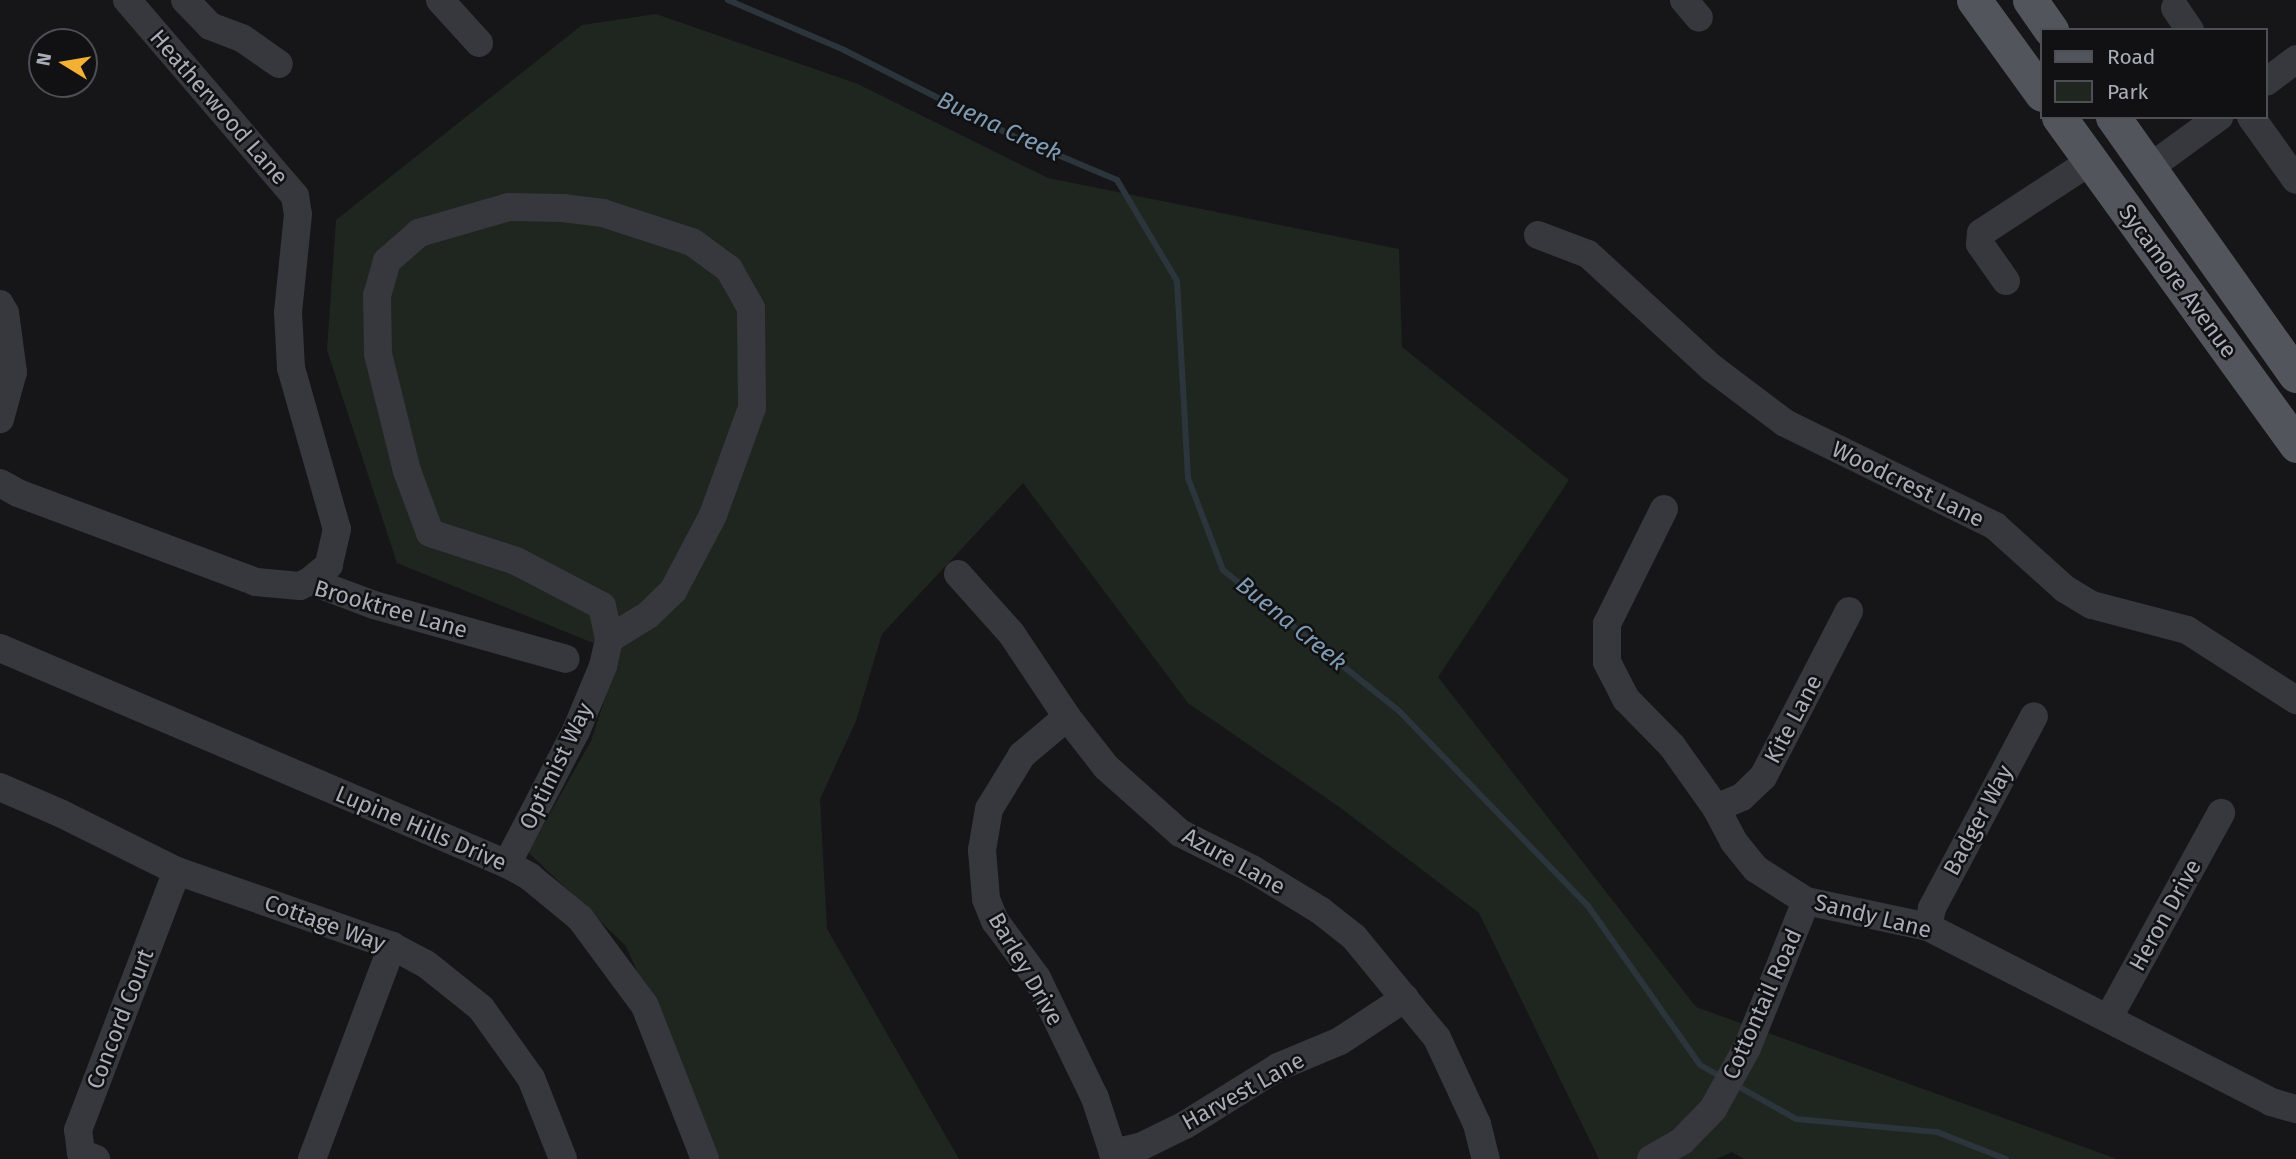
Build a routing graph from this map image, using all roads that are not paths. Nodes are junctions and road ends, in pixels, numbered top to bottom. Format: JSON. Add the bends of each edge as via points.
{"nodes":[{"id":1,"x":127,"y":0,"type":"edge"},
{"id":2,"x":185,"y":0,"type":"edge"},
{"id":3,"x":440,"y":0,"type":"edge"},
{"id":4,"x":1974,"y":0,"type":"edge"},
{"id":5,"x":2030,"y":0,"type":"edge"},
{"id":6,"x":2050,"y":28,"type":"edge"},
{"id":7,"x":479,"y":43,"type":"dead end"},
{"id":8,"x":2296,"y":60,"type":"edge"},
{"id":9,"x":279,"y":64,"type":"dead end"},
{"id":10,"x":2268,"y":81,"type":"edge"},
{"id":11,"x":2040,"y":91,"type":"edge"},
{"id":12,"x":2060,"y":119,"type":"edge"},
{"id":13,"x":2114,"y":119,"type":"edge"},
{"id":14,"x":2216,"y":119,"type":"edge"},
{"id":15,"x":2252,"y":119,"type":"edge"},
{"id":16,"x":2091,"y":161,"type":"junction"},
{"id":17,"x":2149,"y":167,"type":"junction"},
{"id":18,"x":2295,"y":177,"type":"edge"},
{"id":19,"x":1538,"y":235,"type":"dead end"},
{"id":20,"x":2006,"y":281,"type":"dead end"},
{"id":21,"x":0,"y":304,"type":"edge"},
{"id":22,"x":2296,"y":375,"type":"edge"},
{"id":23,"x":1,"y":414,"type":"edge"},
{"id":24,"x":2296,"y":445,"type":"edge"},
{"id":25,"x":0,"y":461,"type":"edge"},
{"id":26,"x":9,"y":488,"type":"edge"},
{"id":27,"x":1664,"y":509,"type":"dead end"},
{"id":28,"x":958,"y":574,"type":"dead end"},
{"id":29,"x":310,"y":581,"type":"junction"},
{"id":30,"x":1849,"y":611,"type":"dead end"},
{"id":31,"x":0,"y":648,"type":"edge"},
{"id":32,"x":606,"y":653,"type":"junction"},
{"id":33,"x":566,"y":659,"type":"dead end"},
{"id":34,"x":2296,"y":700,"type":"edge"},
{"id":35,"x":2034,"y":716,"type":"dead end"},
{"id":36,"x":1067,"y":717,"type":"junction"},
{"id":37,"x":0,"y":788,"type":"edge"},
{"id":38,"x":1716,"y":808,"type":"junction"},
{"id":39,"x":2221,"y":813,"type":"dead end"},
{"id":40,"x":507,"y":864,"type":"junction"},
{"id":41,"x":177,"y":871,"type":"junction"},
{"id":42,"x":1806,"y":901,"type":"junction"},
{"id":43,"x":1928,"y":927,"type":"junction"},
{"id":44,"x":392,"y":946,"type":"junction"},
{"id":45,"x":1405,"y":999,"type":"junction"},
{"id":46,"x":2109,"y":1017,"type":"junction"},
{"id":47,"x":2296,"y":1109,"type":"edge"},
{"id":48,"x":1114,"y":1156,"type":"edge"},
{"id":49,"x":96,"y":1159,"type":"edge"},
{"id":50,"x":312,"y":1159,"type":"edge"},
{"id":51,"x":563,"y":1159,"type":"edge"},
{"id":52,"x":705,"y":1159,"type":"edge"},
{"id":53,"x":1486,"y":1159,"type":"edge"},
{"id":54,"x":1651,"y":1159,"type":"edge"}],
"edges":[{"from":1,"to":29,"type":"street","name":"Heatherwood Lane","via":[[295,196],[298,214],[288,312],[290,368],[337,529],[329,565]]},
{"from":2,"to":9,"type":"street","via":[[210,26],[242,38]]},
{"from":3,"to":7,"type":"street"},
{"from":4,"to":11,"type":"main road"},
{"from":5,"to":6,"type":"main road"},
{"from":8,"to":10,"type":"street"},
{"from":12,"to":16,"type":"main road","name":"Sycamore Avenue"},
{"from":13,"to":17,"type":"main road","name":"Sycamore Avenue"},
{"from":14,"to":17,"type":"street"},
{"from":15,"to":18,"type":"street"},
{"from":16,"to":20,"type":"street","via":[[1981,233],[1980,244]]},
{"from":16,"to":24,"type":"main road","name":"Sycamore Avenue"},
{"from":17,"to":22,"type":"main road","name":"Sycamore Avenue"},
{"from":19,"to":34,"type":"street","name":"Woodcrest Lane","via":[[1588,254],[1712,368],[1785,423],[1995,526],[2065,589],[2092,605],[2187,630]]},
{"from":21,"to":23,"type":"street","via":[[13,372]]},
{"from":25,"to":26,"type":"street"},
{"from":26,"to":29,"type":"street","name":"Brooktree Lane","via":[[256,582],[300,586]]},
{"from":27,"to":38,"type":"street","name":"Sandy Lane","via":[[1607,624],[1607,662],[1626,699],[1672,746]]},
{"from":28,"to":36,"type":"street","name":"Azure Lane","via":[[1011,633]]},
{"from":29,"to":33,"type":"street","name":"Brooktree Lane","via":[[374,605]]},
{"from":30,"to":38,"type":"street","name":"Kite Lane","via":[[1763,777],[1742,797]]},
{"from":31,"to":40,"type":"street","name":"Lupine Hills Drive"},
{"from":32,"to":32,"type":"street","via":[[673,591],[713,515],[752,408],[751,308],[729,269],[692,242],[603,213],[509,207],[419,233],[387,261],[377,295],[378,354],[407,471],[430,533],[516,561],[602,606]]},
{"from":32,"to":40,"type":"street","name":"Optimist Way","via":[[576,731]]},
{"from":35,"to":43,"type":"street","name":"Badger Way","via":[[1932,908]]},
{"from":36,"to":45,"type":"street","name":"Azure Lane","via":[[1106,767],[1180,832],[1321,911],[1353,937]]},
{"from":36,"to":48,"type":"street","name":"Barley Drive","via":[[1022,755],[989,808],[982,849],[986,899],[995,921],[1037,978],[1095,1098]]},
{"from":37,"to":41,"type":"street","name":"Cottage Way"},
{"from":38,"to":42,"type":"street","name":"Sandy Lane","via":[[1734,842],[1756,869]]},
{"from":39,"to":46,"type":"street","name":"Heron Drive"},
{"from":40,"to":52,"type":"street","name":"Lupine Hills Drive","via":[[580,918],[645,1006]]},
{"from":41,"to":44,"type":"street","name":"Cottage Way"},
{"from":41,"to":49,"type":"street","name":"Concord Court","via":[[78,1130],[81,1153]]},
{"from":42,"to":43,"type":"street","name":"Sandy Lane"},
{"from":42,"to":54,"type":"street","name":"Cottontail Road","via":[[1747,1048],[1713,1109],[1682,1141]]},
{"from":43,"to":46,"type":"street","name":"Sandy Lane"},
{"from":44,"to":50,"type":"street"},
{"from":44,"to":51,"type":"street","name":"Cottage Way","via":[[426,964],[481,1008],[531,1078]]},
{"from":45,"to":48,"type":"street","name":"Harvest Lane","via":[[1340,1041],[1278,1067],[1185,1125]]},
{"from":45,"to":53,"type":"street","name":"Azure Lane","via":[[1437,1038],[1477,1124]]},
{"from":46,"to":47,"type":"street","name":"Sandy Lane","via":[[2271,1102]]}]}
